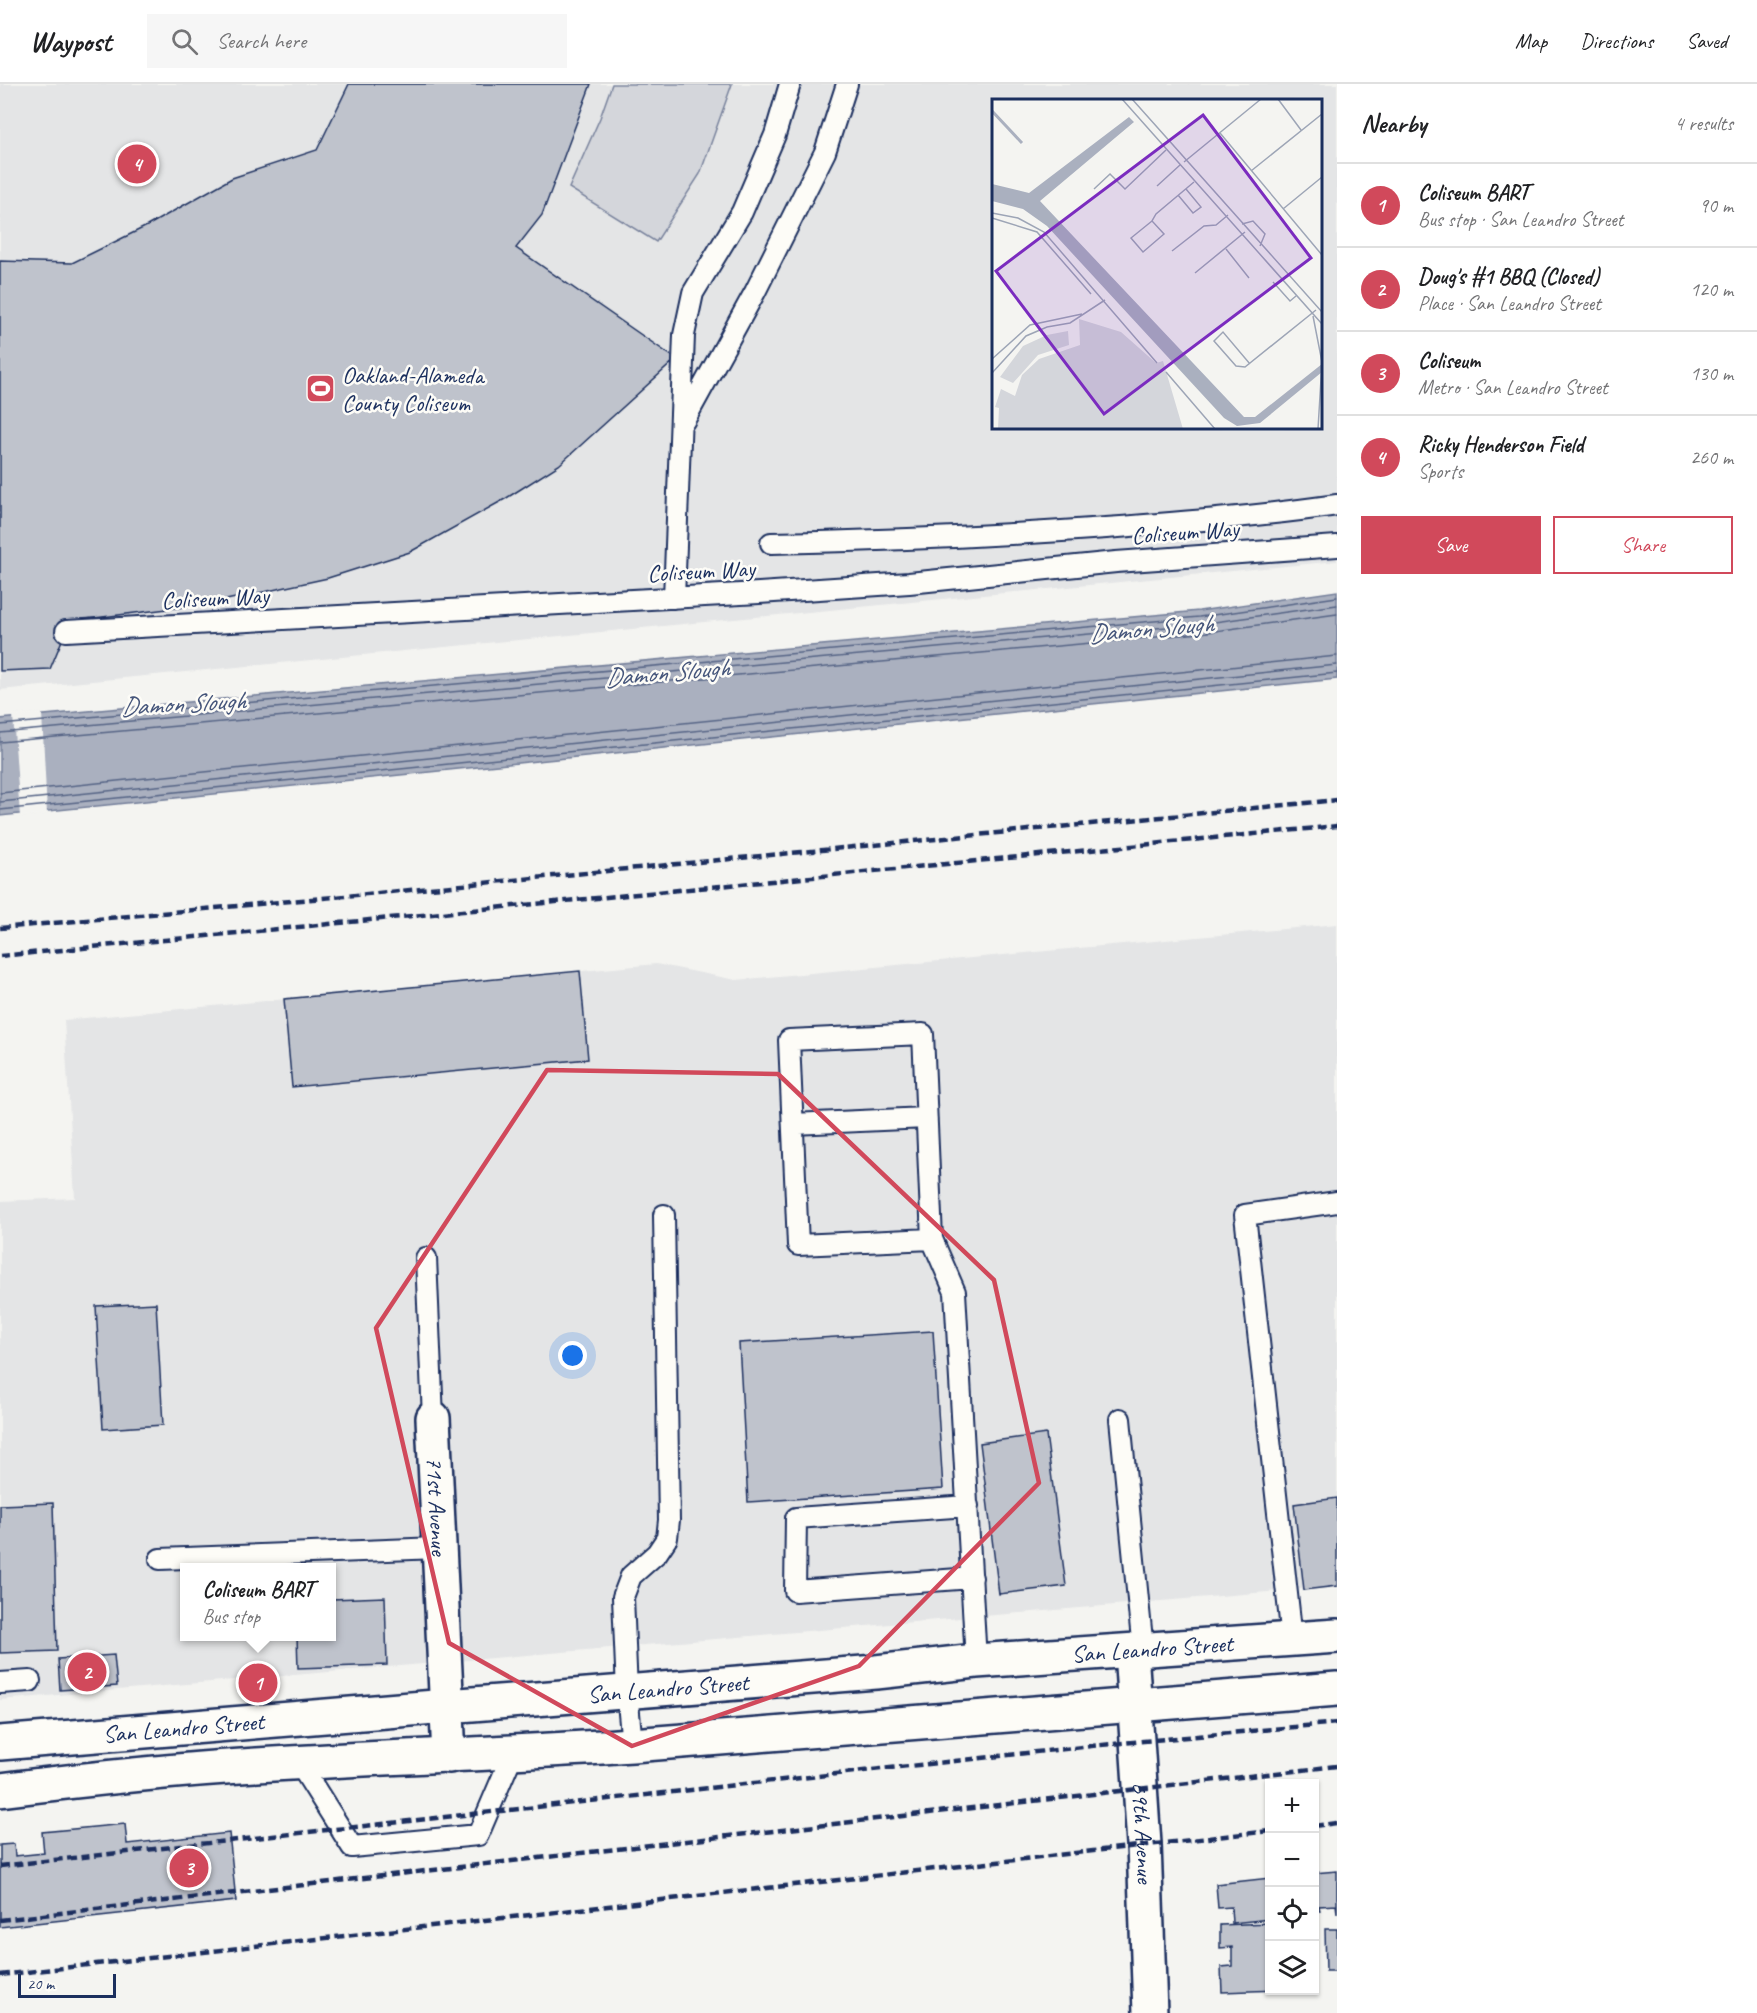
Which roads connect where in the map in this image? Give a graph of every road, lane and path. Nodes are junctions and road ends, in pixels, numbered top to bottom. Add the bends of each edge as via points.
1 (790, 84) edge
2 (847, 84) edge
3 (681, 425) junction
4 (1337, 505) edge
5 (771, 543) dead end
6 (1337, 546) edge
7 (674, 598) junction
8 (66, 631) dead end
9 (926, 1118) junction
10 (793, 1124) junction
11 (1337, 1202) edge
12 (664, 1215) dead end
13 (932, 1239) junction
14 (426, 1258) dead end
15 (433, 1418) joint
16 (1120, 1419) dead end
17 (968, 1506) junction
18 (438, 1548) junction
19 (160, 1559) dead end
20 (972, 1578) junction
21 (1337, 1636) edge
22 (1292, 1639) junction
23 (1137, 1651) junction
24 (976, 1661) junction
25 (30, 1681) dead end
26 (0, 1683) edge
27 (1337, 1689) edge
28 (627, 1692) junction
29 (1136, 1704) junction
30 (447, 1706) junction
31 (0, 1743) edge
32 (632, 1745) junction
33 (513, 1753) junction
34 (449, 1756) junction
35 (299, 1762) junction
36 (0, 1790) edge
37 (1150, 2013) edge

1 - 3 lane via 775,135 742,212 693,293 684,335
2 - 3 lane via 825,152 755,292
3 - 7 lane
4 - 5 lane via 1225,519 1058,531
6 - 7 lane, Coliseum Way via 1116,562 909,583
7 - 8 lane, Coliseum Way
9 - 10 lane
9 - 10 lane via 923,1034 789,1040
9 - 13 lane
10 - 13 lane via 798,1245
11 - 22 lane via 1245,1215
12 - 28 lane via 669,1520 667,1538 657,1553 631,1576 623,1597
13 - 17 lane via 955,1292
14 - 15 lane, 71st Avenue
15 - 18 main road, 71st Avenue
16 - 23 lane
17 - 20 lane
17 - 20 lane via 796,1518 795,1591
18 - 19 lane
18 - 30 main road, 71st Avenue
20 - 24 lane
21 - 22 main road, San Leandro Street
22 - 23 main road, San Leandro Street
23 - 24 main road, San Leandro Street
23 - 29 main road, 69th Avenue
24 - 28 main road, San Leandro Street
25 - 26 lane
27 - 29 main road, San Leandro Street
28 - 30 main road, San Leandro Street
28 - 32 lane
29 - 32 main road, San Leandro Street
29 - 37 main road, 69th Avenue
30 - 31 main road, San Leandro Street
30 - 34 main road, 71st Avenue
32 - 33 main road, San Leandro Street
33 - 34 main road, San Leandro Street
33 - 35 lane via 478,1835 352,1847
34 - 35 main road, San Leandro Street
35 - 36 main road, San Leandro Street

